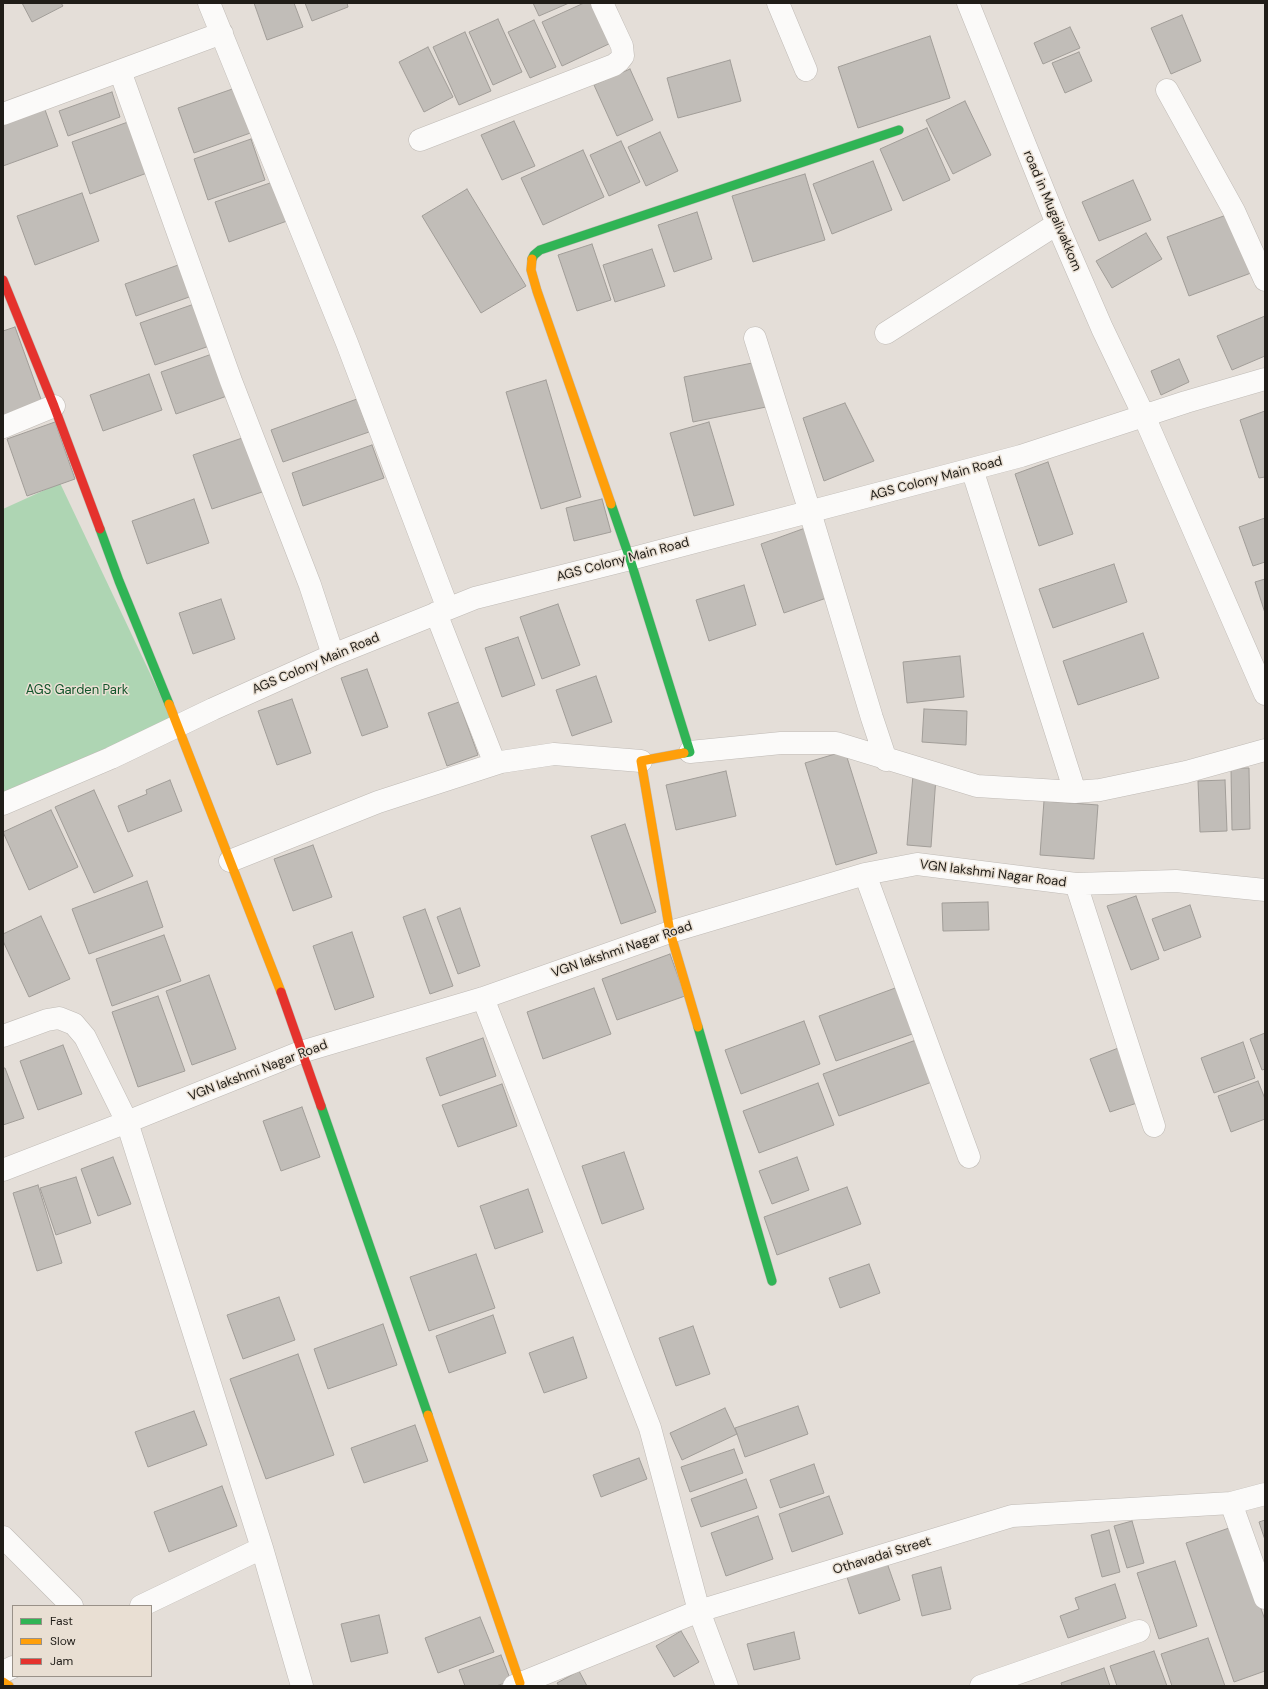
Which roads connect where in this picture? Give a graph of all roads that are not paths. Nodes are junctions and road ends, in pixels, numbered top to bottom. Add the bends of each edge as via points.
1 (209, 3) edge
2 (602, 3) edge
3 (778, 3) edge
4 (968, 3) edge
5 (222, 32) junction
6 (806, 70) dead end
7 (120, 71) junction
8 (1167, 90) dead end
9 (3, 114) edge
10 (899, 130) dead end
11 (420, 140) dead end
12 (1057, 224) junction
13 (3, 280) edge
14 (1265, 280) edge
15 (886, 333) dead end
16 (755, 338) dead end
17 (1265, 379) edge
18 (54, 406) junction
19 (1144, 416) junction
20 (3, 427) edge
21 (972, 470) junction
22 (810, 512) junction
23 (630, 559) junction
24 (442, 611) junction
25 (333, 655) junction
26 (1265, 694) edge
27 (178, 726) junction
28 (1265, 750) edge
29 (690, 752) junction
30 (886, 760) junction
31 (641, 761) junction
32 (495, 764) junction
33 (1075, 792) junction
34 (3, 804) edge
35 (230, 860) junction
36 (865, 874) junction
37 (1076, 884) junction
38 (1265, 890) edge
39 (670, 932) junction
40 (483, 998) junction
41 (3, 1036) edge
42 (301, 1052) junction
43 (127, 1122) junction
44 (1154, 1126) dead end
45 (969, 1157) dead end
46 (3, 1170) edge
47 (772, 1281) dead end
48 (1265, 1494) edge
49 (1231, 1503) junction
50 (3, 1537) edge
51 (262, 1548) junction
52 (1265, 1598) edge
53 (71, 1605) edge
54 (143, 1605) edge
55 (699, 1611) junction
56 (1139, 1631) dead end
57 (12, 1668) edge
58 (3, 1672) edge
59 (3, 1682) edge
60 (517, 1685) edge
61 (9, 1686) edge
62 (302, 1686) edge
63 (727, 1686) edge
64 (981, 1686) edge

1 - 5 street
2 - 11 street via 622,46 623,56 614,65
3 - 6 street
4 - 12 street, road in Mugalivakkom
5 - 7 street
5 - 24 street via 347,343
7 - 9 street
7 - 25 street via 231,381 310,585
8 - 14 street via 1234,211
10 - 23 street via 540,250 534,255 531,270 537,291
12 - 15 street
12 - 19 street, road in Mugalivakkom
13 - 18 street
16 - 22 street
17 - 19 street, AGS Colony Main Road
18 - 20 street
18 - 27 street via 119,581
19 - 21 street, AGS Colony Main Road
19 - 26 street, road in Mugalivakkom
21 - 22 street, AGS Colony Main Road
21 - 33 street
22 - 23 street, AGS Colony Main Road
22 - 30 street
23 - 24 street, AGS Colony Main Road via 475,598
23 - 29 street
24 - 25 street, AGS Colony Main Road
24 - 32 street
25 - 27 street, AGS Colony Main Road
27 - 34 street, AGS Colony Main Road
27 - 35 street
28 - 33 street via 1186,772 1100,790
29 - 30 street via 781,744 836,743
29 - 31 street
30 - 33 street via 977,786
31 - 32 street via 554,754
31 - 39 street
32 - 35 street via 378,802
35 - 42 street via 284,1000
36 - 37 street, VGN lakshmi Nagar Road via 917,864
36 - 39 street, VGN lakshmi Nagar Road
36 - 45 street
37 - 38 street, VGN lakshmi Nagar Road via 1176,881
37 - 44 street
39 - 40 street, VGN lakshmi Nagar Road
39 - 47 street
40 - 42 street, VGN lakshmi Nagar Road
40 - 55 street via 650,1428
41 - 43 street via 47,1020 59,1018 74,1024 85,1036
42 - 43 street, VGN lakshmi Nagar Road
42 - 60 street
43 - 46 street, VGN lakshmi Nagar Road
43 - 51 street
48 - 49 street, Othavadai Street
49 - 52 street
49 - 55 street, Othavadai Street via 1012,1516
50 - 53 street
51 - 54 street
51 - 62 street
55 - 60 street, Othavadai Street
55 - 63 street
56 - 64 street
57 - 58 street
59 - 61 street

